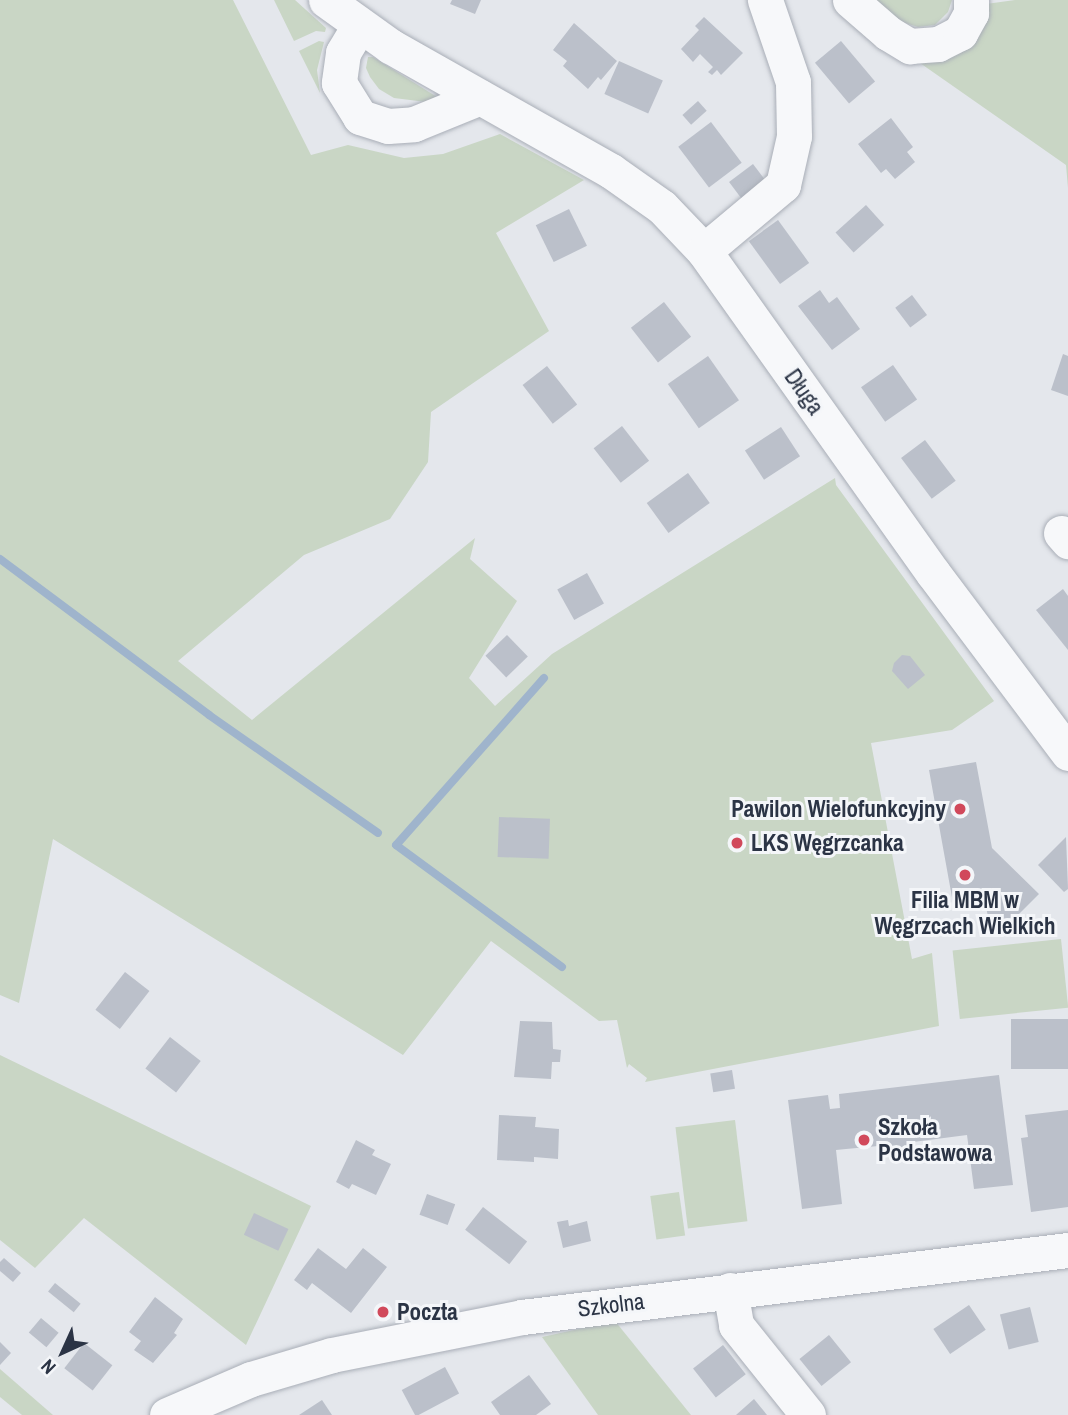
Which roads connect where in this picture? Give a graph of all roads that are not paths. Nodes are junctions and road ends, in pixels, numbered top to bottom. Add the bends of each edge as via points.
1 (326, 0) edge
2 (765, 0) edge
3 (850, 0) edge
4 (971, 0) edge
5 (359, 26) junction
6 (480, 97) junction
7 (704, 251) junction
8 (1066, 745) edge
9 (1068, 1250) edge
10 (730, 1290) junction
11 (167, 1415) edge
12 (808, 1415) edge

1 - 5 street, Długa
2 - 7 street via 793,82 794,136 783,185
3 - 4 street via 910,46 938,44 960,33 971,13
5 - 6 street, Długa
5 - 6 street via 343,53 339,83 360,117 388,126 414,124
6 - 7 street, Długa via 634,186 662,207
7 - 8 street, Długa via 933,573
9 - 10 street, Szkolna
10 - 11 street, Szkolna via 522,1317 332,1355 251,1378
10 - 12 street via 736,1325

